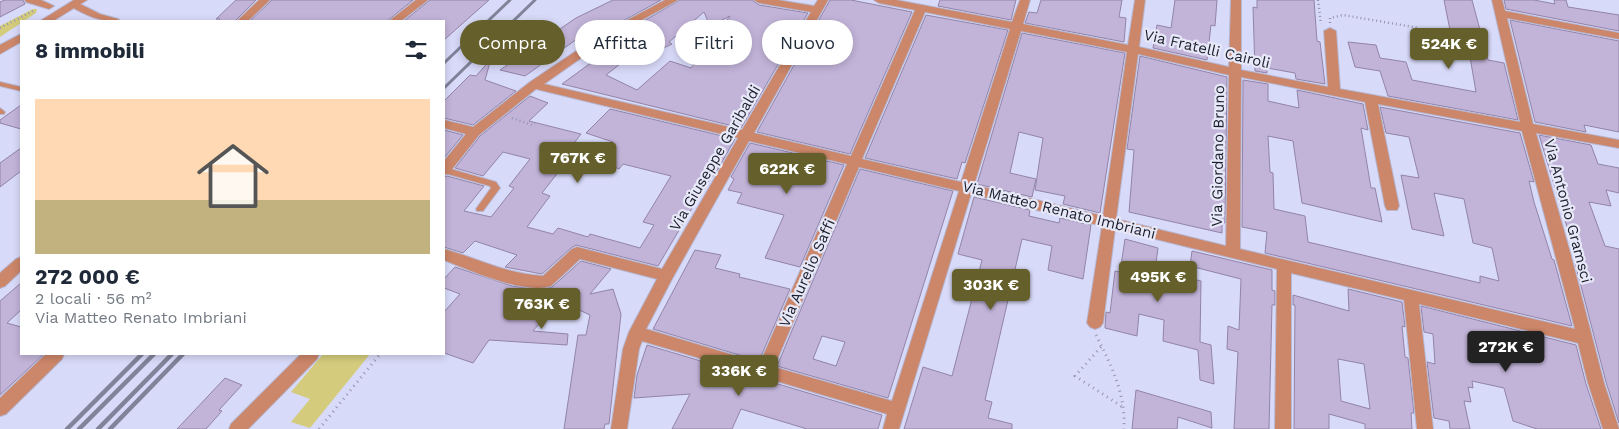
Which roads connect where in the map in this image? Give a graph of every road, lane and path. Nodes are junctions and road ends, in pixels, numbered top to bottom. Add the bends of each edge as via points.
1 (30, 0) edge
2 (265, 0) edge
3 (423, 0) edge
4 (673, 0) edge
5 (758, 0) edge
6 (879, 0) edge
7 (1025, 0) edge
8 (1140, 0) edge
9 (1236, 0) edge
10 (1318, 0) edge
11 (1497, 0) edge
12 (75, 2) edge
13 (820, 5) edge
14 (53, 7) junction
15 (921, 8) junction
16 (1502, 14) junction
17 (36, 20) edge
18 (48, 20) edge
19 (110, 20) edge
20 (243, 20) edge
21 (395, 20) edge
22 (1016, 27) junction
23 (0, 28) edge
24 (1419, 28) dead end
25 (20, 31) edge
26 (1330, 35) junction
27 (1619, 36) edge
28 (20, 38) edge
29 (0, 43) edge
30 (1132, 49) junction
31 (0, 50) edge
32 (1236, 73) junction
33 (0, 84) edge
34 (534, 85) junction
35 (20, 89) edge
36 (1334, 93) junction
37 (1371, 100) junction
38 (445, 124) edge
39 (1528, 126) junction
40 (474, 132) junction
41 (746, 135) junction
42 (1619, 144) edge
43 (855, 162) junction
44 (445, 169) edge
45 (445, 170) edge
46 (966, 188) junction
47 (1392, 206) dead end
48 (480, 209) dead end
49 (1110, 223) junction
50 (1233, 252) junction
51 (445, 254) edge
52 (20, 264) edge
53 (1284, 266) junction
54 (666, 276) junction
55 (0, 282) edge
56 (1411, 296) junction
57 (1095, 323) joint
58 (636, 332) junction
59 (1584, 336) junction
60 (1102, 347) junction
61 (55, 355) edge
62 (310, 355) edge
63 (379, 355) edge
64 (764, 372) junction
65 (1124, 408) junction
66 (0, 409) edge
67 (897, 410) junction
68 (237, 429) edge
69 (318, 429) edge
70 (619, 429) edge
71 (891, 429) edge
72 (1124, 429) edge
73 (1283, 429) edge
74 (1425, 429) edge
75 (1611, 429) edge

1 - 14 street
2 - 20 street
3 - 21 street
4 - 34 street via 607,35
5 - 13 street
6 - 15 street, Via Fratelli Cairoli
7 - 22 street
8 - 30 street
9 - 32 street, Via Giordano Bruno
10 - 26 path via 1322,30
11 - 16 street, Via Antonio Gramsci
12 - 14 street
12 - 18 street
12 - 19 street via 96,16
13 - 41 street, Via Giuseppe Garibaldi
14 - 17 street
14 - 23 path via 37,9
15 - 22 street, Via Fratelli Cairoli
15 - 43 street, Via Aurelio Saffi
16 - 27 street
16 - 39 street, Via Antonio Gramsci
22 - 30 street, Via Fratelli Cairoli
22 - 46 street
24 - 26 path via 1337,16 1330,20
25 - 29 street
26 - 36 street
28 - 31 street
30 - 32 street, Via Fratelli Cairoli
30 - 49 street
32 - 36 street, Via Fratelli Cairoli
32 - 50 street, Via Giordano Bruno
33 - 35 lane
34 - 40 street
34 - 41 street, Via Matteo Renato Imbriani
36 - 37 street, Via Fratelli Cairoli
37 - 39 street, Via Fratelli Cairoli
37 - 47 street
38 - 40 street
39 - 42 street, Via Fratelli Cairoli
39 - 59 street, Via Antonio Gramsci
40 - 44 street
41 - 43 street, Via Matteo Renato Imbriani
41 - 54 street, Via Giuseppe Garibaldi
43 - 46 street, Via Matteo Renato Imbriani
43 - 64 street, Via Aurelio Saffi
45 - 48 lane via 493,184 496,188
46 - 49 street, Via Matteo Renato Imbriani
46 - 67 street
49 - 50 street, Via Matteo Renato Imbriani
49 - 57 street
50 - 53 street, Via Matteo Renato Imbriani
51 - 54 street via 499,276 535,282 546,282 577,253
52 - 55 street
53 - 56 street, Via Matteo Renato Imbriani
53 - 73 street
54 - 58 street, Via Giuseppe Garibaldi
56 - 59 street, Via Matteo Renato Imbriani
56 - 74 street
57 - 60 path via 1094,333
58 - 64 street
58 - 70 street, Via Giuseppe Garibaldi
59 - 75 street, Via Antonio Gramsci
60 - 65 path via 1118,378
60 - 65 path via 1075,376
61 - 66 street
62 - 68 street
63 - 69 path
64 - 67 street
65 - 72 path
67 - 71 street

